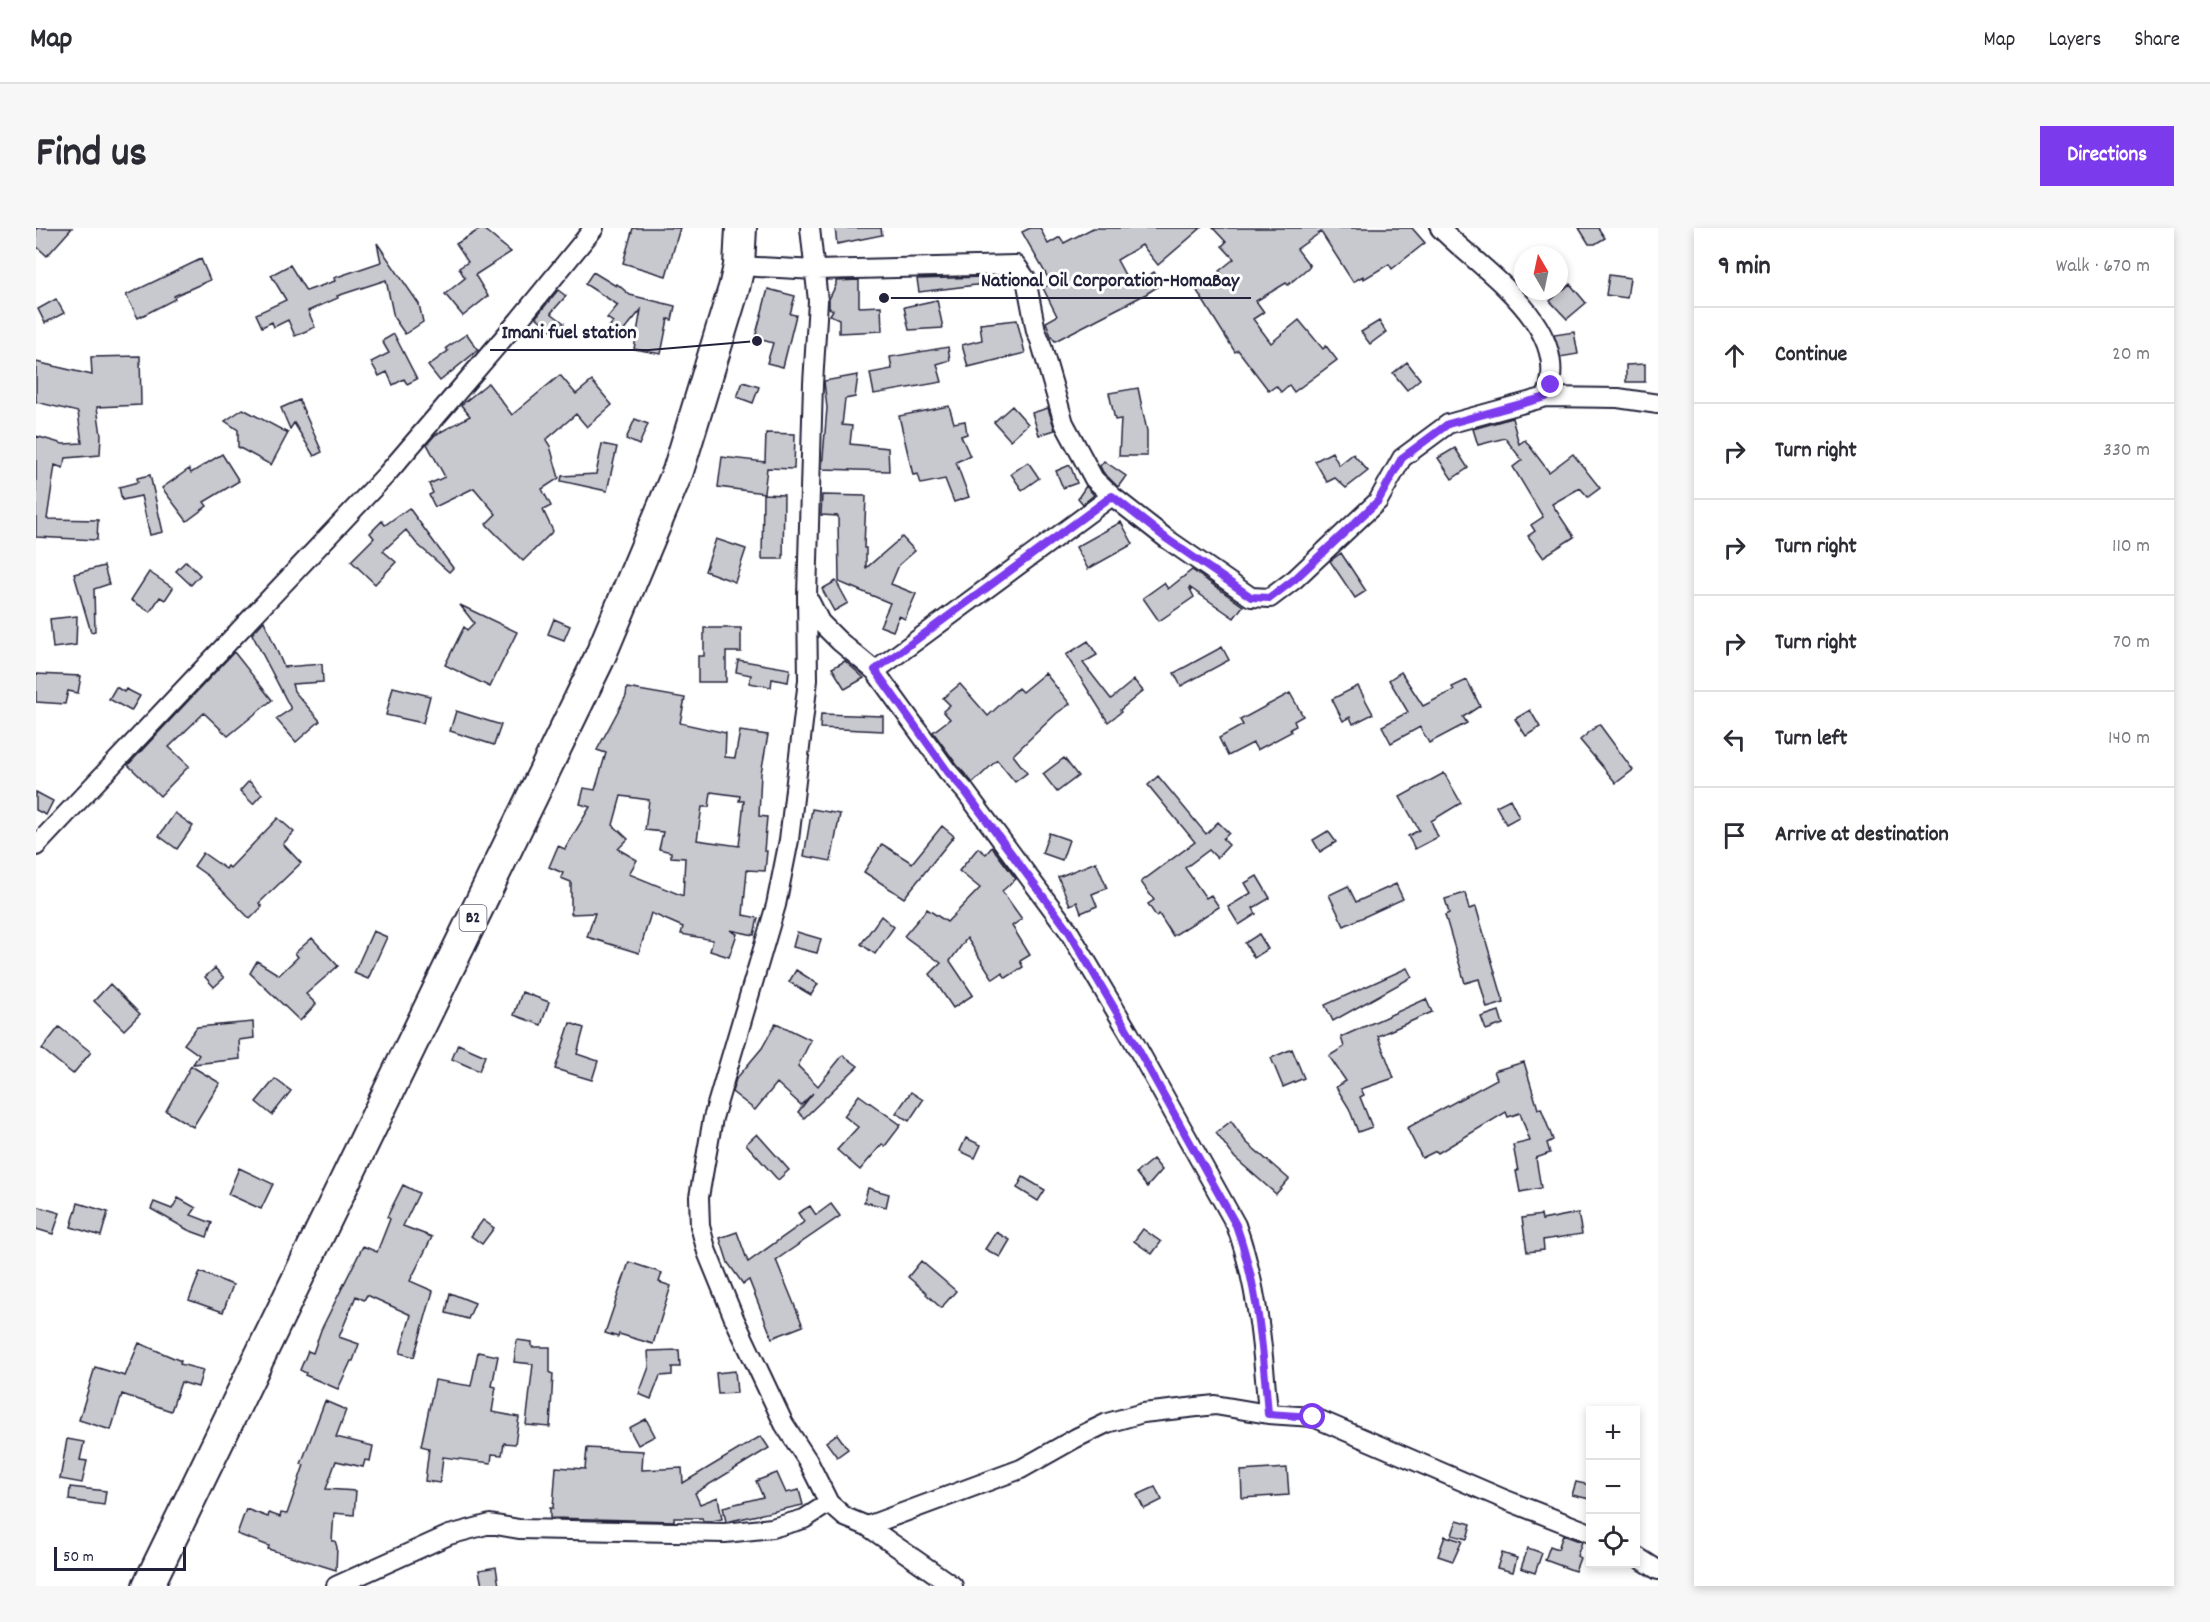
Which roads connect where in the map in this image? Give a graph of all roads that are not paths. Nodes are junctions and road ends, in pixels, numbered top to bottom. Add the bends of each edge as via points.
1 (594, 228) edge
2 (741, 228) edge
3 (810, 228) edge
4 (1440, 228) edge
5 (739, 266) junction
6 (816, 270) junction
7 (1546, 397) junction
8 (1658, 404) edge
9 (1112, 496) junction
10 (807, 596) junction
11 (875, 670) junction
12 (36, 846) edge
13 (1268, 1414) junction
14 (829, 1503) junction
15 (867, 1526) junction
16 (1586, 1531) edge
17 (1640, 1559) edge
18 (1658, 1570) edge
19 (148, 1586) edge
20 (336, 1586) edge
21 (953, 1586) edge

1 - 12 street via 386,475
2 - 5 highway, B2
3 - 6 street
4 - 7 street via 1514,296 1532,318 1547,344 1552,368
5 - 6 street
5 - 19 highway, B2 via 678,471 599,659
6 - 9 street via 1016,265 1026,279 1036,331 1064,423 1094,479
6 - 10 street
7 - 8 street via 1618,398
7 - 9 street via 1448,424 1402,458 1378,501 1270,598 1251,597
9 - 11 street
10 - 11 street via 820,622
10 - 14 street via 808,680 789,840 776,905 713,1118 699,1197 700,1226 707,1252 734,1318 784,1424
11 - 13 street via 1068,930 1236,1225 1246,1253 1261,1329
13 - 15 street via 1215,1405 1143,1413 1086,1433 1021,1468
13 - 16 street via 1313,1417
14 - 15 street via 844,1517
14 - 20 street via 804,1519 772,1528 725,1533 519,1529 490,1524 449,1534
15 - 21 street
17 - 18 street

